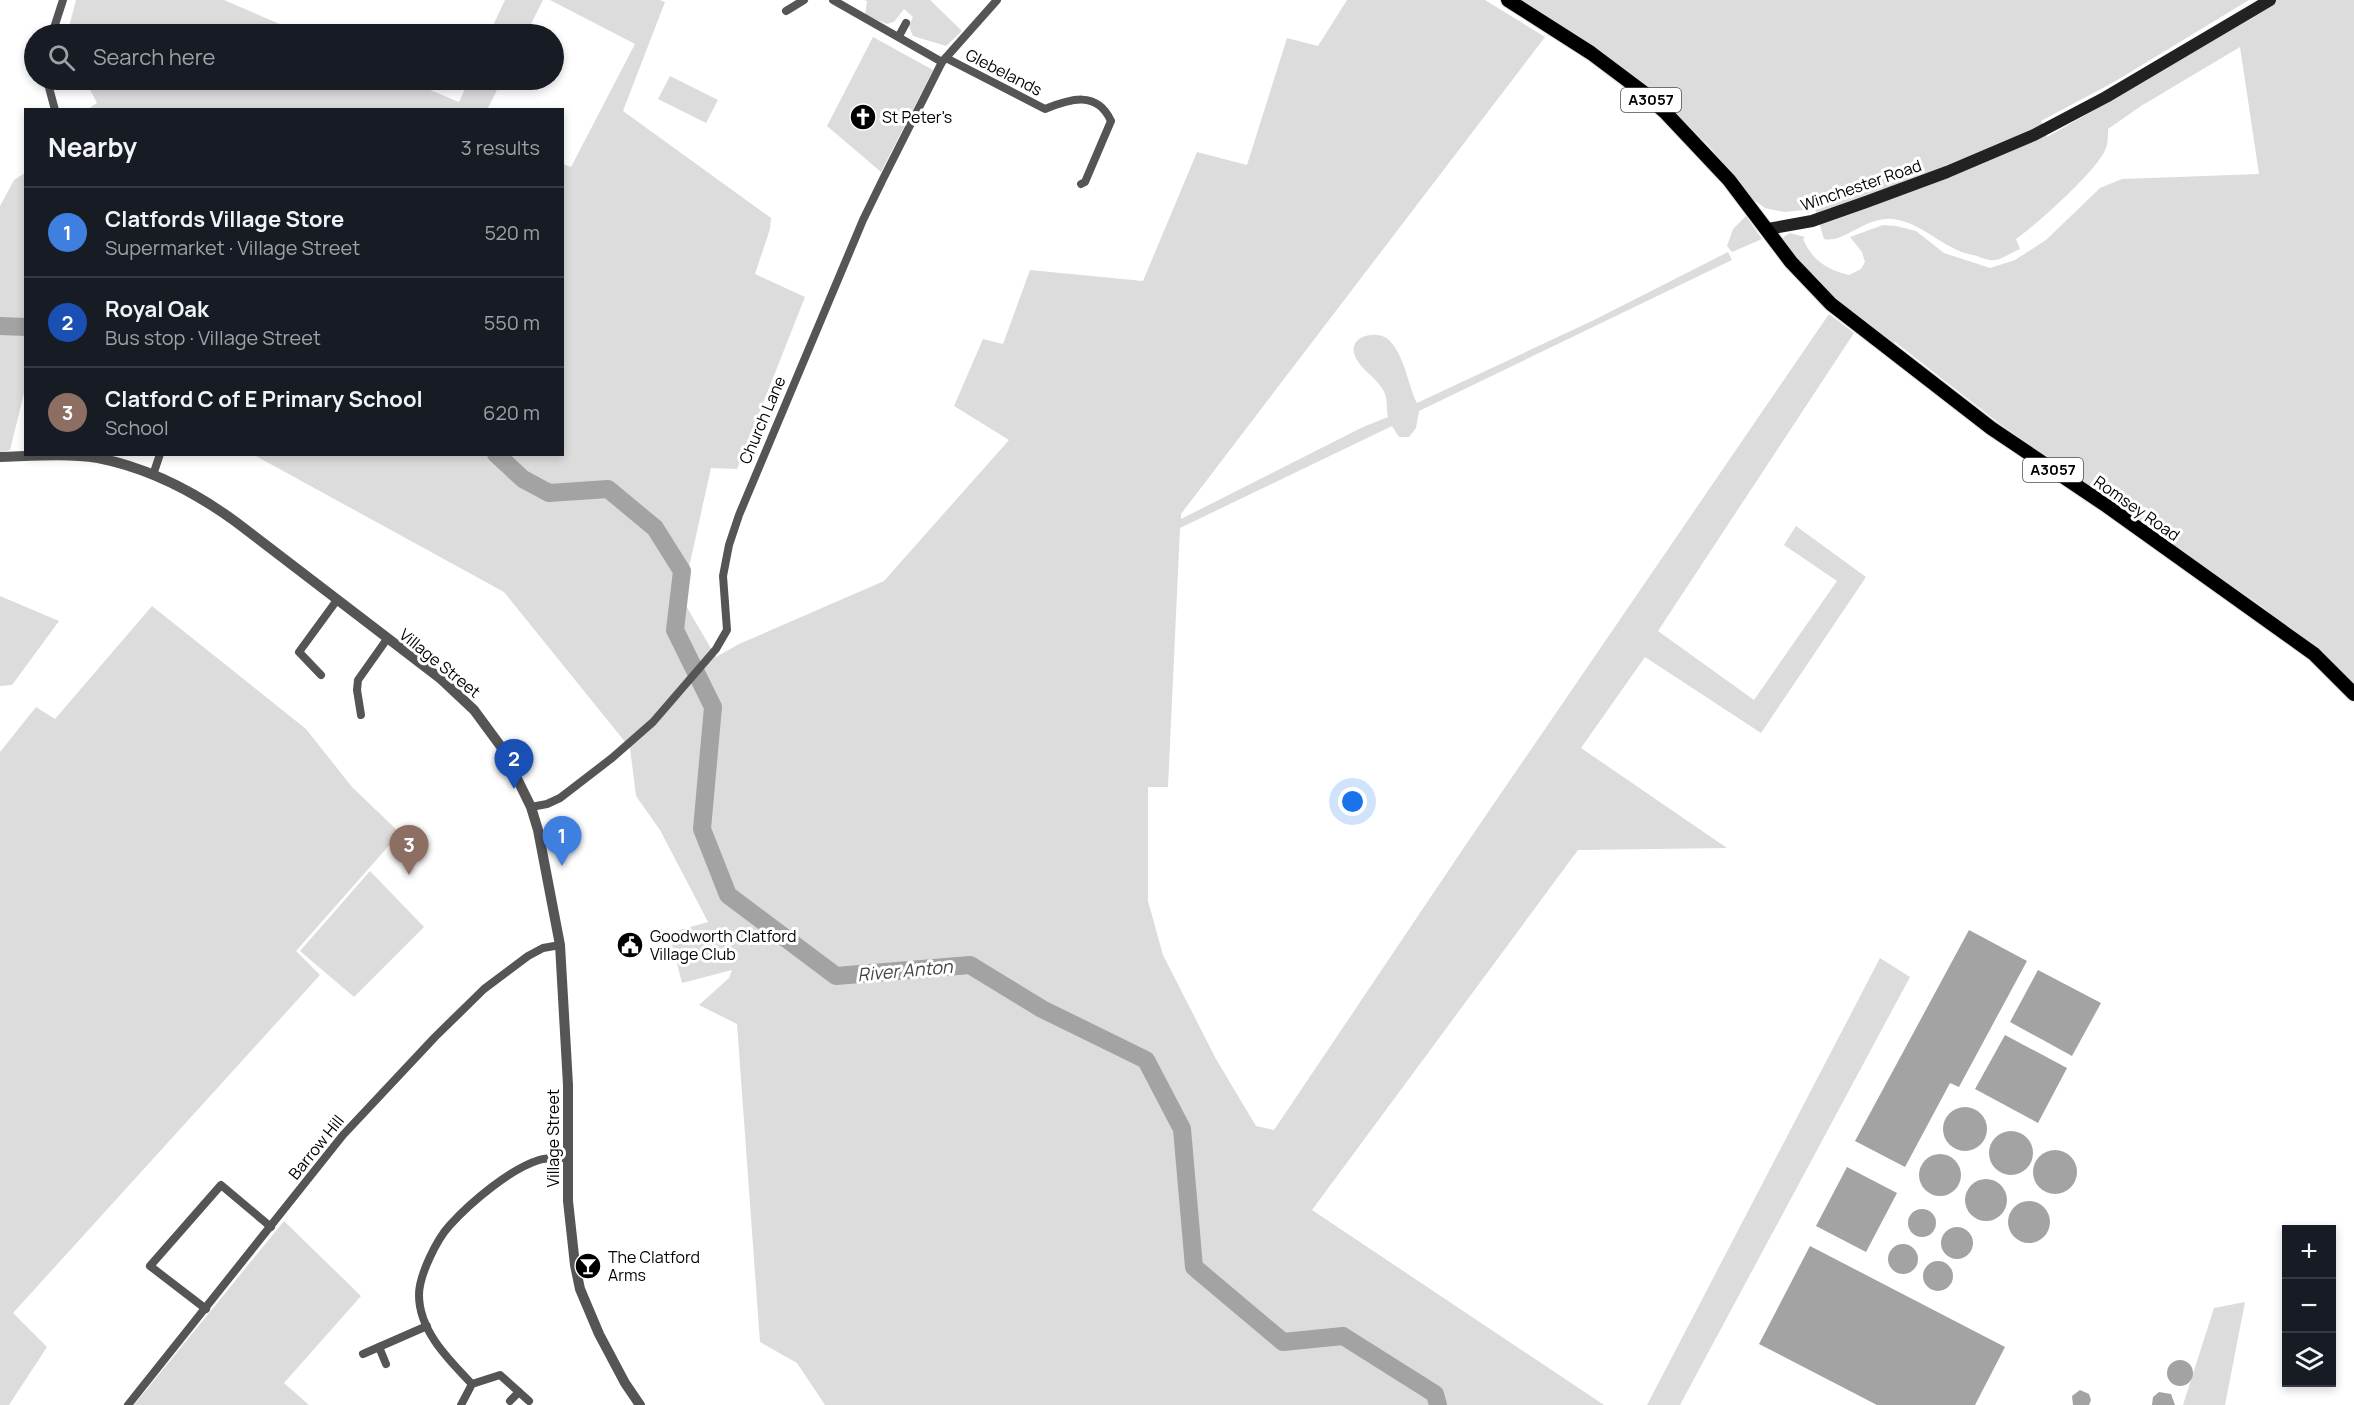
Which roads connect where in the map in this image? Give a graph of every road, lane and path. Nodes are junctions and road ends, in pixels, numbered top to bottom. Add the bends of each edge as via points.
1 (63, 0) edge
2 (804, 0) edge
3 (833, 0) edge
4 (997, 0) edge
5 (1508, 0) edge
6 (2270, 0) edge
7 (786, 11) dead end
8 (906, 23) dead end
9 (55, 24) edge
10 (900, 36) junction
11 (944, 60) junction
12 (50, 90) edge
13 (54, 108) edge
14 (1081, 184) dead end
15 (1768, 230) junction
16 (159, 456) edge
17 (0, 457) edge
18 (153, 475) junction
19 (337, 600) junction
20 (387, 639) junction
21 (321, 675) dead end
22 (2354, 694) edge
23 (361, 715) dead end
24 (531, 807) junction
25 (560, 945) junction
26 (567, 1158) junction
27 (271, 1227) junction
28 (206, 1309) junction
29 (427, 1326) junction
30 (379, 1347) junction
31 (363, 1354) dead end
32 (386, 1364) dead end
33 (472, 1384) junction
34 (519, 1392) junction
35 (510, 1401) dead end
36 (529, 1401) dead end
37 (634, 1403) edge
38 (128, 1405) edge
39 (461, 1405) edge

1 - 9 street
2 - 7 street
3 - 10 street, Glebelands
4 - 11 street, Church Lane
5 - 15 main road, A3057 via 1643,92 1722,172
6 - 15 main road, Winchester Road via 2034,135 1866,202 1812,221
8 - 10 street
10 - 11 street, Glebelands
11 - 14 street, Glebelands via 1045,110 1087,99 1106,108 1111,121
11 - 24 street, Church Lane via 863,220 739,515 723,576 727,630 716,649 652,722 560,798
12 - 13 street
15 - 22 main road, Romsey Road / A3057 via 1791,262 1855,324 1991,429 2107,506 2314,654
16 - 18 street
17 - 18 street, Village Street via 97,458
18 - 19 street, Village Street via 206,500
19 - 20 street, Village Street
19 - 21 street via 299,652
20 - 23 street via 358,680
20 - 24 street, Village Street via 441,679 474,710 502,748
24 - 25 street, Village Street
25 - 26 street, Village Street via 568,1074
25 - 27 street, Barrow Hill via 537,950 484,989 343,1136
26 - 29 street via 547,1158 528,1164 449,1226 427,1262 418,1295
26 - 37 street, Village Street via 580,1289
27 - 28 street, Barrow Hill
27 - 28 street via 221,1185 150,1266
28 - 38 street, Barrow Hill
29 - 30 street
29 - 33 street via 445,1356
30 - 31 street
30 - 32 street
33 - 34 street via 500,1375
33 - 39 street
34 - 35 street
34 - 36 street

